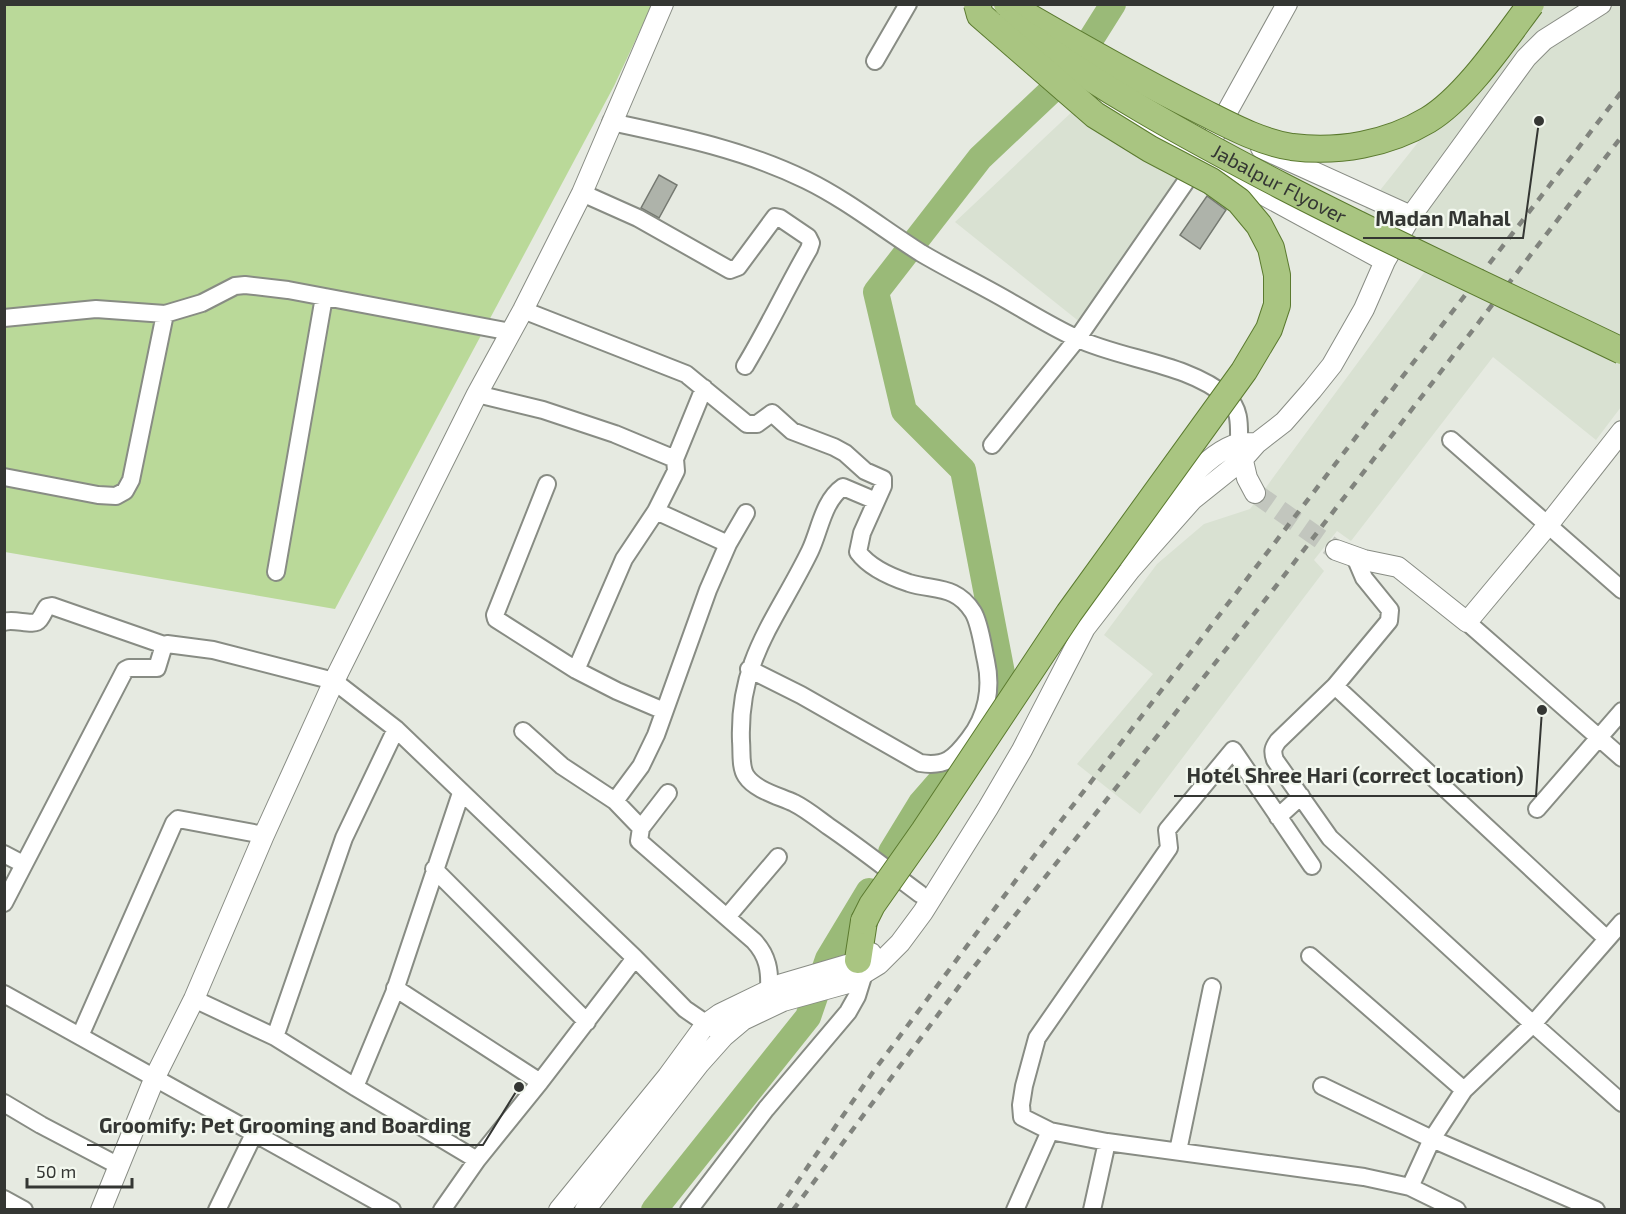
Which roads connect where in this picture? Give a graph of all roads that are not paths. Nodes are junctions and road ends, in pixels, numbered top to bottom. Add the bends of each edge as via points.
1 (663, 4) edge
2 (908, 4) edge
3 (961, 4) edge
4 (977, 4) edge
5 (986, 4) edge
6 (1007, 4) edge
7 (1026, 4) edge
8 (1287, 4) edge
9 (1531, 4) edge
10 (1601, 4) edge
11 (875, 61) dead end
12 (611, 122) junction
13 (1219, 129) junction
14 (1200, 161) junction
15 (582, 193) junction
16 (1411, 216) junction
17 (1385, 261) junction
18 (324, 297) junction
19 (523, 310) junction
20 (165, 314) junction
21 (4, 318) edge
22 (511, 332) junction
23 (1077, 339) junction
24 (1622, 351) edge
25 (745, 366) dead end
26 (704, 388) junction
27 (477, 394) junction
28 (1622, 431) edge
29 (1451, 440) dead end
30 (992, 445) dead end
31 (1246, 449) junction
32 (675, 459) junction
33 (4, 477) edge
34 (547, 484) dead end
35 (1255, 493) tunnel mouth
36 (876, 501) junction
37 (656, 511) junction
38 (746, 513) dead end
39 (1548, 525) junction
40 (728, 544) junction
41 (1345, 553) joint
42 (276, 572) dead end
43 (1622, 590) edge
44 (4, 622) edge
45 (1467, 622) junction
46 (164, 645) junction
47 (749, 669) junction
48 (576, 670) junction
49 (334, 681) junction
50 (1335, 686) junction
51 (664, 711) junction
52 (1622, 711) edge
53 (396, 729) junction
54 (523, 731) dead end
55 (1599, 738) junction
56 (1622, 758) edge
57 (461, 793) junction
58 (668, 793) dead end
59 (1301, 796) junction
60 (615, 801) junction
61 (1537, 809) dead end
62 (1278, 817) junction
63 (640, 828) junction
64 (264, 835) junction
65 (4, 854) edge
66 (778, 857) dead end
67 (23, 864) junction
68 (1312, 866) dead end
69 (434, 869) junction
70 (920, 894) junction
71 (4, 903) edge
72 (727, 917) junction
73 (1622, 922) edge
74 (1607, 939) junction
75 (1310, 956) dead end
76 (635, 958) junction
77 (858, 967) junction
78 (1212, 987) dead end
79 (395, 988) junction
80 (778, 992) junction
81 (4, 994) edge
82 (194, 999) junction
83 (587, 1022) junction
84 (706, 1024) junction
85 (1533, 1024) junction
86 (80, 1036) junction
87 (724, 1036) junction
88 (275, 1037) junction
89 (154, 1077) junction
90 (540, 1082) junction
91 (1322, 1086) dead end
92 (355, 1088) junction
93 (1464, 1090) junction
94 (4, 1103) edge
95 (1622, 1103) edge
96 (1050, 1131) junction
97 (255, 1132) junction
98 (1432, 1139) junction
99 (1107, 1142) junction
100 (1178, 1151) junction
101 (477, 1160) junction
102 (118, 1166) junction
103 (1410, 1187) junction
104 (4, 1199) edge
105 (24, 1209) edge
106 (101, 1209) edge
107 (217, 1209) edge
108 (392, 1209) edge
109 (442, 1209) edge
110 (559, 1209) edge
111 (585, 1209) edge
112 (689, 1209) edge
113 (1015, 1209) edge
114 (1092, 1209) edge
115 (1457, 1209) edge
116 (1596, 1209) edge

1 - 12 street
2 - 11 street
3 - 14 street via 1073,83
4 - 77 main road, bridge via 980,15 1095,115 1239,201 1259,225 1271,249 1277,274 1277,305 1269,329 1244,371 1069,613 872,905 864,921
5 - 24 main road, Jabalpur Flyover, bridge via 1110,92 1208,148 1388,240
6 - 9 main road, bridge via 1159,91 1238,129 1264,140 1324,149 1359,146 1395,136 1429,119 1467,87
7 - 13 street
8 - 13 street
10 - 16 street via 1545,40 1526,58
12 - 15 street
12 - 23 street via 679,136 757,160 805,180 923,254
13 - 14 street
13 - 16 street
14 - 17 street
14 - 23 street
15 - 19 street
15 - 25 street via 638,218 730,270 738,267 775,217 808,237 809,249
16 - 17 street
17 - 31 street via 1364,309 1332,365 1284,422
18 - 20 street via 235,286 202,303
18 - 22 street
18 - 42 street
19 - 22 street
19 - 26 street via 686,374
20 - 21 street via 96,309
20 - 33 street via 131,480 125,491 98,495
22 - 27 street
23 - 30 street
23 - 31 street via 1181,372 1219,390 1236,409
26 - 32 street
26 - 36 street via 747,424 757,424 772,413 792,431 845,453 865,471 883,478
27 - 32 street via 543,410
27 - 49 street
28 - 39 street
29 - 39 street
31 - 35 street via 1247,478
31 - 70 street via 1212,458 1185,483 1092,596 1074,621 1027,717
31 - 77 street via 1192,500 1085,628 1022,750 923,912 879,964
32 - 37 street via 676,471
34 - 48 street via 495,615 499,622
36 - 47 street via 843,487 835,492 812,547
36 - 47 street via 858,548 862,558 909,583 945,589 963,599 975,614 989,676 989,695 971,738 948,762 920,763 801,694
37 - 40 street
37 - 48 street via 624,559
38 - 40 street
39 - 43 street
39 - 45 street
40 - 51 street
41 - 45 street via 1398,567
41 - 50 street via 1391,615
44 - 46 street via 38,622 44,609 52,606
45 - 55 street
46 - 49 street via 213,650
46 - 67 street via 157,668 125,670
47 - 70 street via 741,730 746,776 755,785 796,805
48 - 51 street
49 - 53 street
49 - 64 street
50 - 59 street via 1273,748 1275,760
50 - 74 street
51 - 60 street via 641,766
52 - 55 street
53 - 57 street
53 - 88 street via 344,838
54 - 60 street via 562,766
55 - 56 street
55 - 61 street
57 - 69 street
57 - 76 street
58 - 63 street
59 - 62 street
59 - 85 street via 1330,838
60 - 63 street
62 - 68 street
62 - 96 street via 1233,750 1167,830 1169,848 1036,1038 1024,1086 1022,1117
63 - 72 street via 639,841
64 - 82 street
64 - 86 street via 178,819 174,823
65 - 67 street
66 - 72 street
67 - 71 street
69 - 79 street
69 - 83 street
70 - 77 street via 902,921
72 - 80 street via 762,950
73 - 74 street
74 - 85 street
75 - 93 street
76 - 83 street
76 - 84 street via 685,1009
77 - 80 street
77 - 112 street via 857,996 848,1012
78 - 100 street
79 - 90 street
79 - 92 street
80 - 84 street via 720,1014
80 - 87 street
81 - 86 street
82 - 88 street
82 - 89 street
83 - 90 street
84 - 87 street
84 - 110 street via 669,1076
85 - 93 street
85 - 95 street
86 - 89 street
87 - 111 street
88 - 92 street
89 - 97 street
89 - 102 street
90 - 101 street
91 - 98 street
92 - 101 street
93 - 98 street
94 - 102 street
96 - 99 street
96 - 113 street
97 - 107 street
97 - 108 street
98 - 103 street
98 - 116 street
99 - 100 street
99 - 114 street
100 - 103 street
101 - 109 street
102 - 106 street
103 - 115 street
104 - 105 street

